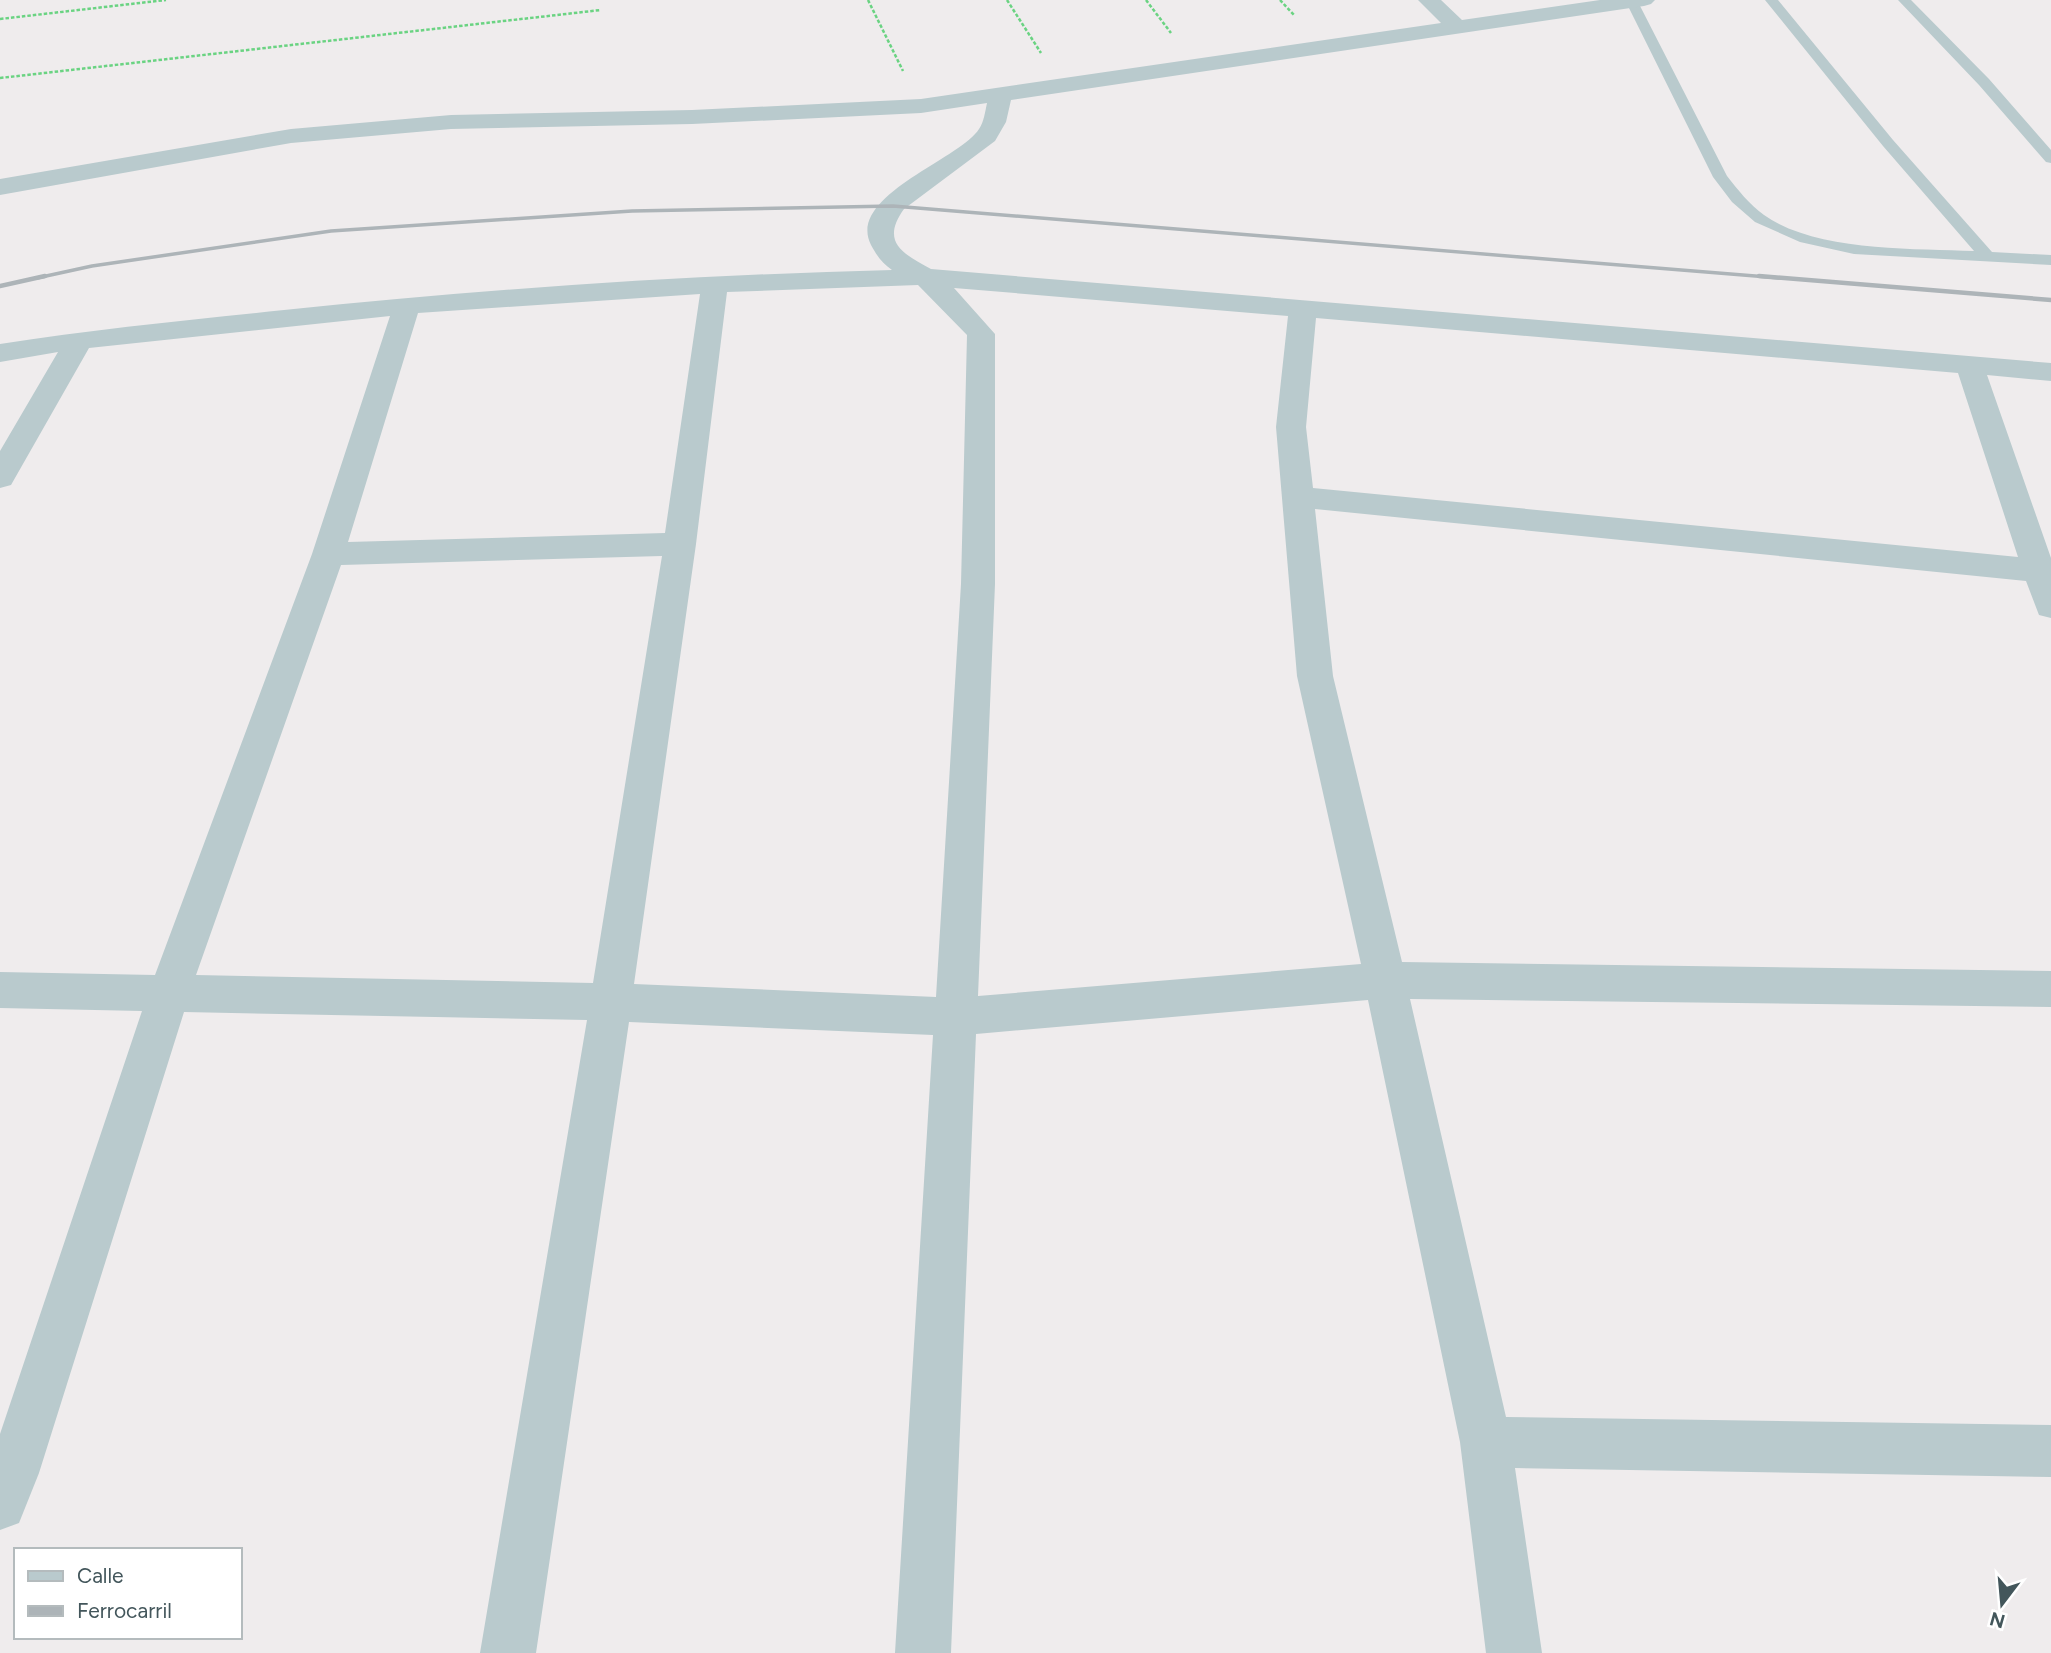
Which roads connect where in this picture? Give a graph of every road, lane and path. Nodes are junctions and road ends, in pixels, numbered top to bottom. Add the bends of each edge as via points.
1 (166, 0) edge
2 (868, 0) edge
3 (1007, 0) edge
4 (1429, 0) edge
5 (1771, 0) edge
6 (1904, 0) edge
7 (1638, 1) edge
8 (601, 10) dead end
9 (0, 19) edge
10 (1458, 28) junction
11 (0, 78) edge
12 (1062, 86) junction
13 (1000, 96) junction
14 (921, 106) junction
15 (2051, 159) edge
16 (0, 187) edge
17 (1988, 257) junction
18 (2051, 260) edge
19 (925, 277) junction
20 (715, 283) junction
21 (407, 304) junction
22 (1303, 309) junction
23 (80, 339) junction
24 (0, 353) edge
25 (1969, 364) junction
26 (2051, 372) edge
27 (0, 478) edge
28 (1298, 497) junction
29 (680, 544) junction
30 (328, 554) junction
31 (2045, 571) edge
32 (2051, 606) edge
33 (1385, 980) junction
34 (2051, 989) edge
35 (0, 990) edge
36 (169, 992) junction
37 (610, 1002) junction
38 (955, 1017) junction
39 (1486, 1442) junction
40 (2051, 1451) edge
41 (4, 1483) edge
42 (508, 1653) edge
43 (923, 1653) edge
44 (1514, 1653) edge

1 - 9 path
2 - 14 path
3 - 12 path
4 - 10 street
5 - 17 lane
6 - 15 lane
7 - 10 street
7 - 17 lane via 1720,177 1760,219 1805,239 1854,249
8 - 11 path
10 - 12 street
12 - 13 street
13 - 14 street
13 - 19 street via 994,127 985,139 901,197 881,225 881,244 890,256
14 - 16 street via 493,120 291,136
17 - 18 lane
19 - 20 street
19 - 22 street
19 - 38 street via 981,334 978,584
20 - 21 street
20 - 29 street
21 - 23 street
21 - 30 street
22 - 25 street
22 - 28 street via 1291,427
23 - 24 street
23 - 27 street
25 - 26 street
25 - 31 street
28 - 31 street
28 - 33 street via 1315,676
29 - 30 street
29 - 37 street
30 - 36 street
31 - 32 street
33 - 34 street
33 - 38 street
33 - 39 street
35 - 36 street
36 - 37 street
36 - 41 street
37 - 38 street
37 - 42 street
38 - 43 street
39 - 40 street
39 - 44 street

